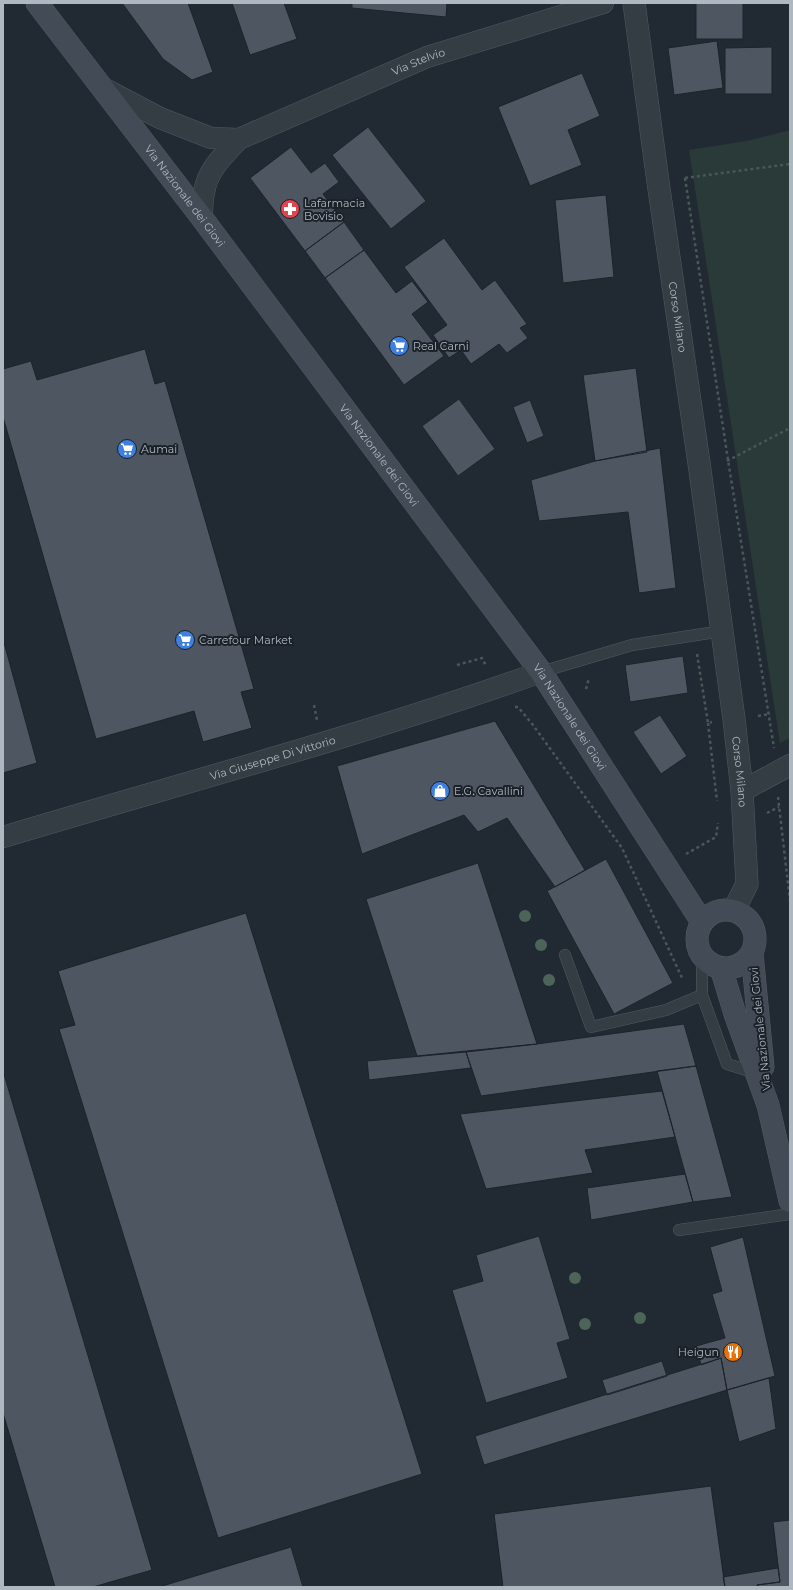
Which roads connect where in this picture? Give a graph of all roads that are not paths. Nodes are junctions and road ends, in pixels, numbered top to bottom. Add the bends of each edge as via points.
1 (37, 3) edge
2 (604, 3) edge
3 (634, 3) edge
4 (103, 88) junction
5 (239, 139) junction
6 (202, 218) junction
7 (722, 631) junction
8 (541, 672) junction
9 (785, 757) edge
10 (742, 791) junction
11 (3, 836) edge
12 (734, 910) junction
13 (702, 922) junction
14 (752, 953) junction
15 (565, 955) dead end
16 (702, 956) junction
17 (721, 968) junction
18 (702, 995) junction
19 (756, 1073) junction
20 (768, 1105) junction
21 (789, 1190) edge
22 (790, 1214) edge
23 (679, 1230) dead end

1 - 4 main road, Via Nazionale dei Giovi
2 - 5 street, Via Stelvio via 427,58
3 - 7 street, Corso Milano
4 - 5 street, Via Stelvio via 160,118 211,138
4 - 6 main road, Via Nazionale dei Giovi
5 - 6 street, Via Stelvio via 208,176
6 - 8 main road, Via Nazionale dei Giovi
7 - 8 lane via 632,645
7 - 10 street, Corso Milano
8 - 11 street, Via Giuseppe Di Vittorio via 316,744
8 - 13 main road, Via Nazionale dei Giovi
9 - 10 street
10 - 12 street, Corso Milano via 747,884
12 - 13 main road via 716,911
12 - 14 main road via 745,917 753,927 755,940
13 - 16 main road via 697,933 697,944
14 - 17 main road via 739,965
14 - 20 main road, Via Nazionale dei Giovi
15 - 18 lane via 591,1027 666,1010
16 - 17 main road via 710,964
16 - 18 lane, Via Nazionale dei Giovi
17 - 19 main road, Via Nazionale dei Giovi
18 - 19 lane, Via Nazionale dei Giovi via 727,1064
19 - 20 main road, Via Nazionale dei Giovi
20 - 21 main road, Via Nazionale dei Giovi
22 - 23 lane

